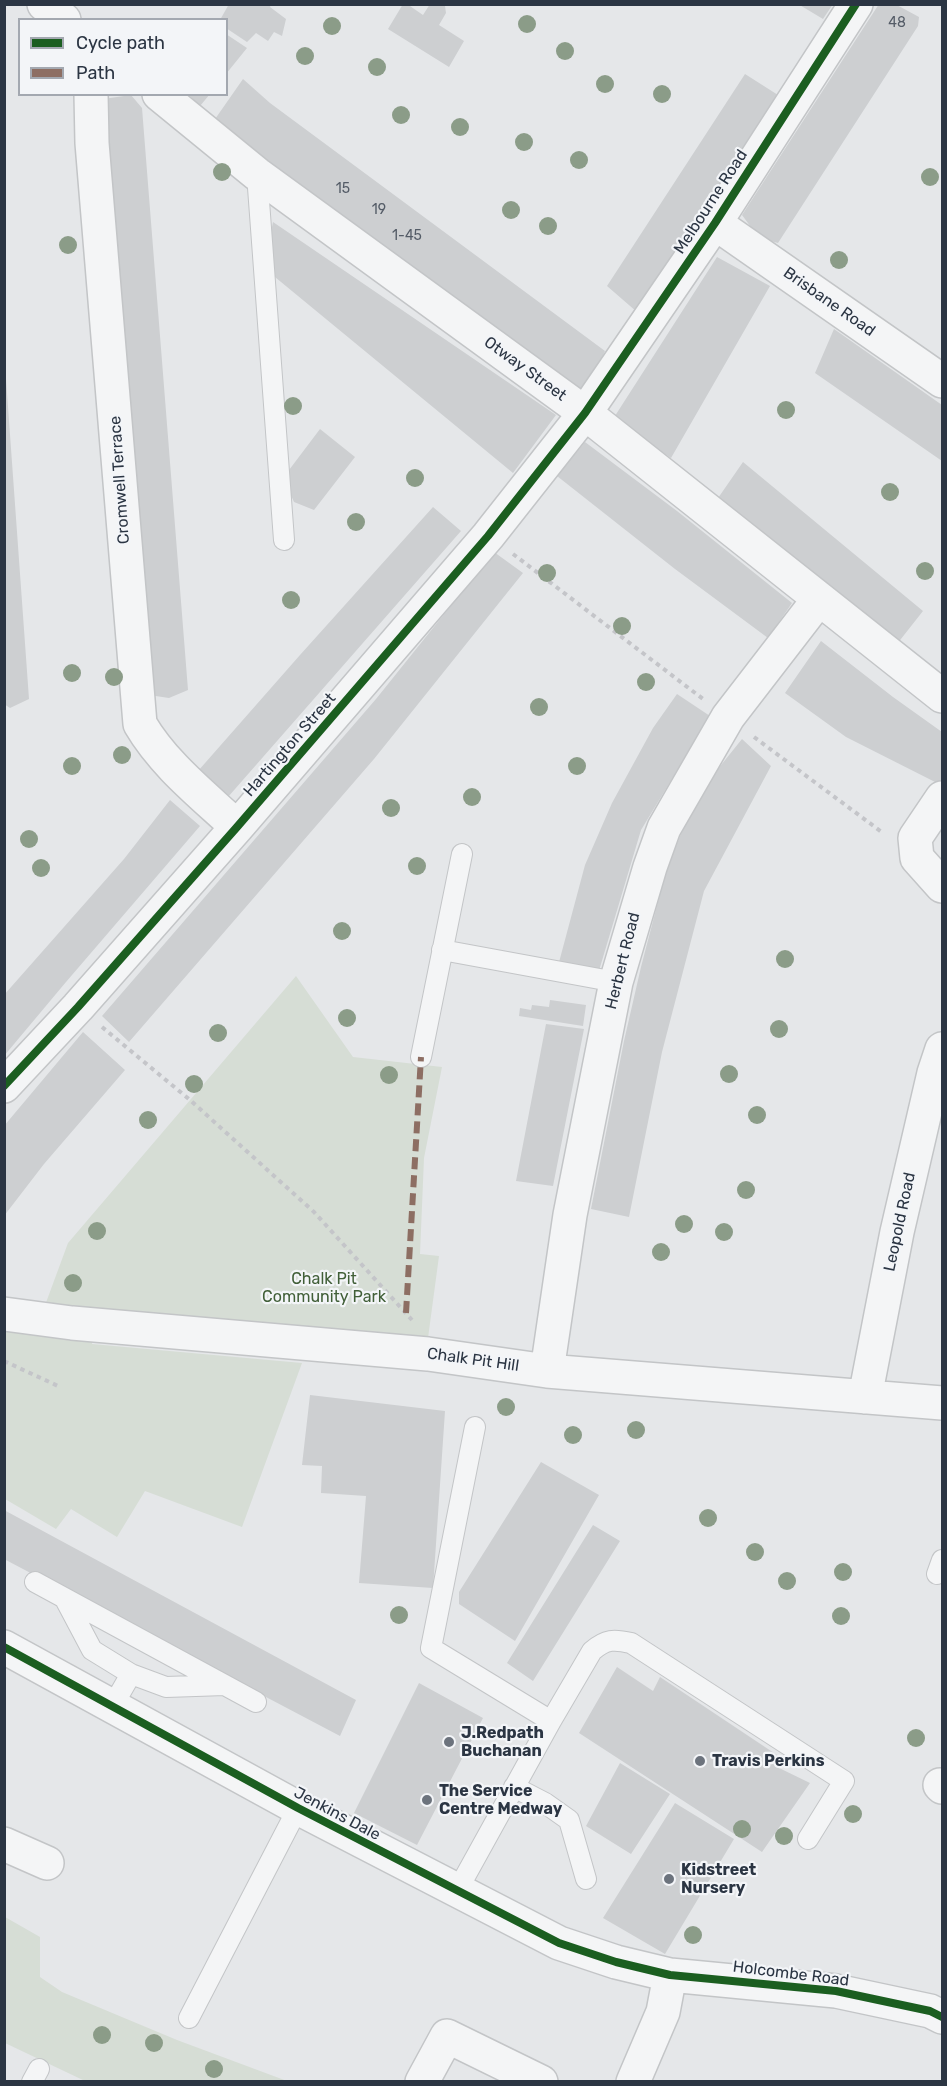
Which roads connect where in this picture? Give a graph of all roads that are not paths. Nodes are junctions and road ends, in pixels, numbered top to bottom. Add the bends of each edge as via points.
1 (44, 4) edge
2 (856, 4) edge
3 (62, 18) edge
4 (91, 96) edge
5 (161, 96) edge
6 (258, 174) junction
7 (715, 223) junction
8 (942, 381) edge
9 (585, 413) junction
10 (284, 540) dead end
11 (819, 599) junction
12 (942, 696) edge
13 (942, 798) edge
14 (237, 827) junction
15 (462, 854) dead end
16 (942, 886) edge
17 (442, 950) junction
18 (616, 982) junction
19 (942, 1049) edge
20 (422, 1057) dead end
21 (4, 1086) edge
22 (4, 1314) edge
23 (548, 1371) junction
24 (865, 1397) junction
25 (942, 1403) edge
26 (475, 1427) dead end
27 (35, 1582) dead end
28 (65, 1599) junction
29 (4, 1647) edge
30 (131, 1674) junction
31 (226, 1685) junction
32 (255, 1701) dead end
33 (112, 1707) junction
34 (551, 1721) junction
35 (514, 1786) junction
36 (298, 1809) junction
37 (808, 1839) dead end
38 (4, 1844) edge
39 (47, 1863) dead end
40 (586, 1879) dead end
41 (457, 1891) junction
42 (670, 1974) junction
43 (942, 2017) edge
44 (189, 2018) dead end
45 (422, 2082) edge
46 (541, 2082) edge
47 (633, 2082) edge

1 - 3 street
2 - 7 street, Melbourne Road
4 - 14 street, Cromwell Terrace via 140,724 163,756
5 - 6 street, Otway Street
6 - 9 street, Otway Street
6 - 10 lane
7 - 8 street, Brisbane Road
7 - 9 street, Melbourne Road
9 - 11 street, Otway Street
9 - 14 street, Hartington Street via 488,536
11 - 12 street, Otway Street
11 - 18 street, Herbert Road via 728,717 664,828
13 - 16 street via 915,838 917,858
14 - 21 street, Hartington Street
15 - 17 lane
17 - 18 lane
17 - 20 lane
18 - 23 street, Herbert Road via 570,1215
19 - 24 street, Leopold Road via 897,1232
22 - 23 street, Chalk Pit Hill via 428,1354
23 - 24 street, Chalk Pit Hill
24 - 25 street, Chalk Pit Hill
26 - 34 lane via 431,1648
27 - 28 lane
28 - 30 lane via 93,1650
28 - 31 lane
29 - 33 street, Jenkins Dale
30 - 31 lane via 166,1687
30 - 33 lane
31 - 32 lane
33 - 36 street, Jenkins Dale
34 - 35 lane
34 - 37 lane via 592,1651 602,1642 614,1639 631,1643 844,1781
35 - 40 lane via 569,1820
35 - 41 lane
36 - 41 street, Jenkins Dale
36 - 44 lane
38 - 39 street
41 - 42 street, Jenkins Dale via 558,1942 616,1962
42 - 43 street, Holcombe Road via 836,1991
42 - 47 street via 663,2012
45 - 46 street via 447,2036

